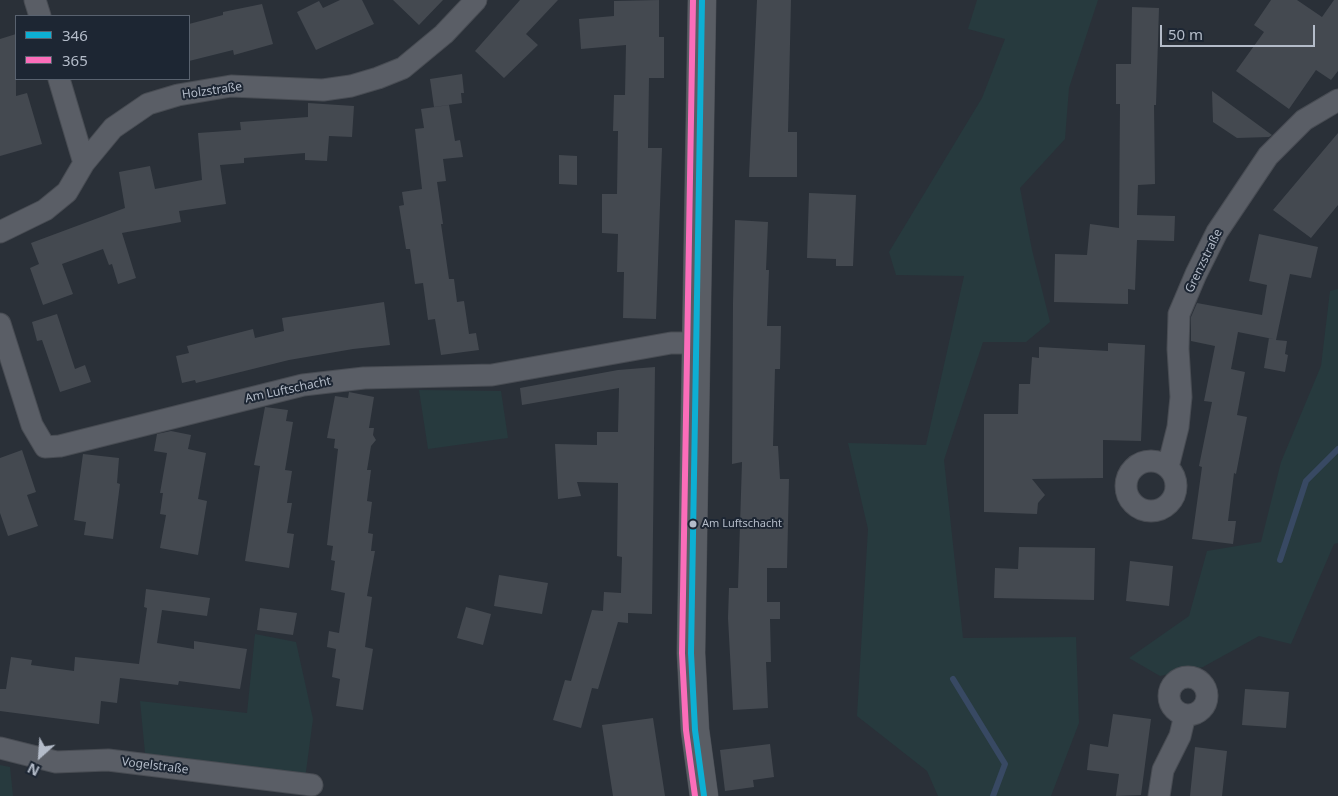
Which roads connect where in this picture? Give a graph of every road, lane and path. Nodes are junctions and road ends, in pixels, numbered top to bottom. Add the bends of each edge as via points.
1 (36, 0) edge
2 (476, 0) edge
3 (702, 0) edge
4 (40, 15) edge
5 (59, 80) edge
6 (1338, 100) edge
7 (84, 164) junction
8 (0, 232) edge
9 (0, 324) edge
10 (696, 343) junction
11 (1168, 467) dead end
12 (1185, 715) dead end
13 (0, 748) edge
14 (312, 785) dead end
15 (704, 796) edge
16 (1160, 796) edge

1 - 4 street
2 - 7 street, Holzstraße via 444,34 403,68 351,86 323,90 231,86 148,104 113,128
3 - 10 street
5 - 7 street
6 - 11 street, Grenzstraße via 1304,120 1268,156 1217,232 1196,274 1179,314 1181,397 1178,427
7 - 8 street, Holzstraße via 67,192 45,210
9 - 10 street, Am Luftschacht via 32,424 45,447 60,446 303,385 364,378 492,375 671,343
10 - 15 street via 692,653 695,730
12 - 16 street via 1180,736 1163,770
13 - 14 street, Vogelstraße via 56,762 108,760

